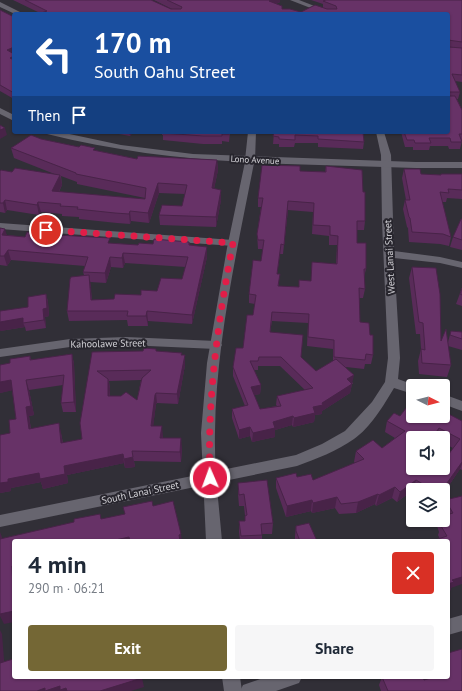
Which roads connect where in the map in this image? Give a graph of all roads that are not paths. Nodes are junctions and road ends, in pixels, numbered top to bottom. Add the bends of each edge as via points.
1 (292, 2) edge
2 (0, 4) edge
3 (16, 12) edge
4 (325, 12) edge
5 (0, 111) edge
6 (12, 117) edge
7 (57, 134) edge
8 (252, 134) edge
9 (381, 134) edge
10 (250, 160) junction
11 (386, 164) junction
12 (462, 165) edge
13 (0, 226) edge
14 (233, 243) junction
15 (389, 254) junction
16 (462, 265) edge
17 (216, 346) junction
18 (0, 353) edge
19 (391, 382) junction
20 (406, 387) edge
21 (450, 402) edge
22 (462, 406) edge
23 (210, 478) junction
24 (0, 521) edge
25 (214, 539) edge
26 (462, 623) edge
27 (450, 626) edge
28 (231, 679) edge
29 (287, 679) edge
30 (233, 691) edge
31 (249, 691) edge

1 - 4 street
2 - 3 street
5 - 6 street
7 - 10 street, Lono Avenue via 115,148 152,153
8 - 10 street
9 - 11 street, West Lanai Street
10 - 11 street, Lono Avenue
10 - 14 street
11 - 12 street, Lono Avenue
11 - 15 street, West Lanai Street
13 - 14 street
14 - 17 street
15 - 16 street
15 - 19 street, West Lanai Street via 394,358
17 - 18 street, Kahoolawe Street via 126,341 70,343
17 - 23 street via 209,414
19 - 20 street
19 - 23 street, South Lanai Street via 367,419 350,435 328,448 297,460
21 - 22 street
23 - 24 street, South Lanai Street
23 - 25 street
26 - 27 street
28 - 30 street
29 - 31 street

